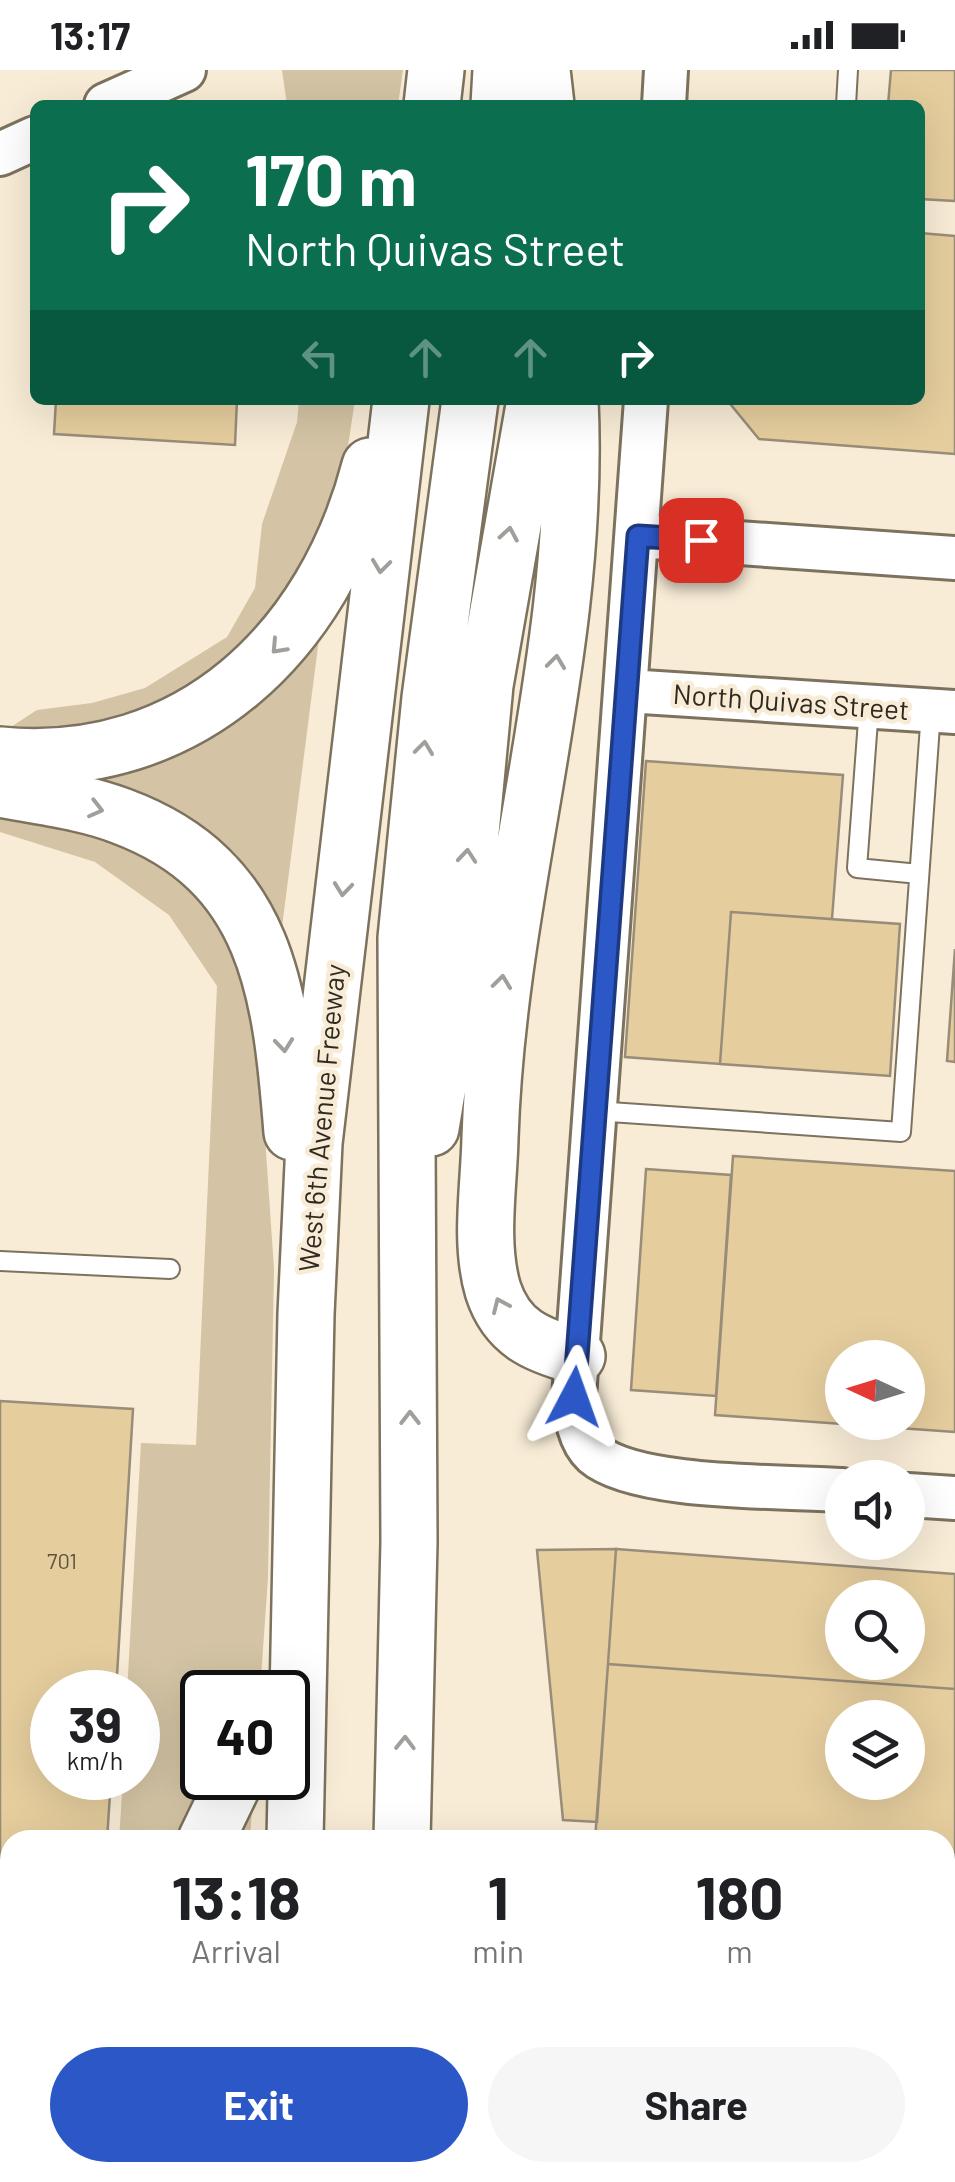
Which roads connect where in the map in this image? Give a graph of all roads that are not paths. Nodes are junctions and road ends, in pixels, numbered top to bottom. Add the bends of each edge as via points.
1 (184, 70) edge
2 (436, 70) edge
3 (501, 70) edge
4 (542, 70) edge
5 (666, 70) edge
6 (848, 70) edge
7 (117, 100) edge
8 (433, 100) edge
9 (499, 100) edge
10 (545, 100) edge
11 (664, 100) edge
12 (846, 100) edge
13 (30, 140) edge
14 (0, 154) edge
15 (385, 405) edge
16 (399, 405) edge
17 (469, 405) edge
18 (534, 405) edge
19 (646, 405) edge
20 (571, 420) edge
21 (638, 536) junction
22 (955, 558) edge
23 (627, 691) junction
24 (869, 706) junction
25 (943, 711) edge
26 (0, 754) edge
27 (0, 790) edge
28 (920, 874) junction
29 (594, 1110) junction
30 (0, 1261) edge
31 (170, 1270) dead end
32 (410, 1300) junction
33 (306, 1314) junction
34 (577, 1356) junction
35 (825, 1489) edge
36 (925, 1496) edge
37 (955, 1498) edge
38 (300, 1612) junction
39 (277, 1670) edge
40 (225, 1800) edge
41 (211, 1830) edge
42 (295, 1830) edge
43 (402, 1830) edge

1 - 7 street
2 - 8 highway
3 - 9 highway
4 - 10 highway
5 - 11 street
6 - 12 lane
13 - 14 street
15 -> 26 highway via 340,550 306,614 267,659 202,710 154,735 69,755
16 -> 33 highway, West 6th Avenue Freeway via 314,1143
32 -> 17 highway via 408,901
32 -> 18 highway via 459,958 485,685
19 - 21 street
34 -> 20 highway via 511,1327 493,1289 488,1241 496,1028 555,672 566,579
21 - 22 street
21 - 23 street
23 - 24 street, North Quivas Street
23 - 29 street
24 - 25 street, North Quivas Street
24 - 28 lane via 857,868
25 - 28 lane
27 -> 33 highway via 104,810 159,833 203,864 255,934 273,978 284,1039
28 - 29 lane via 901,1132
29 - 34 street
30 - 31 lane
43 -> 32 highway
33 - 38 highway, West 6th Avenue Freeway
34 - 35 street via 576,1418 590,1451 626,1472
36 - 37 street
38 - 39 highway
38 - 42 highway, West 6th Avenue Freeway
40 - 41 highway

